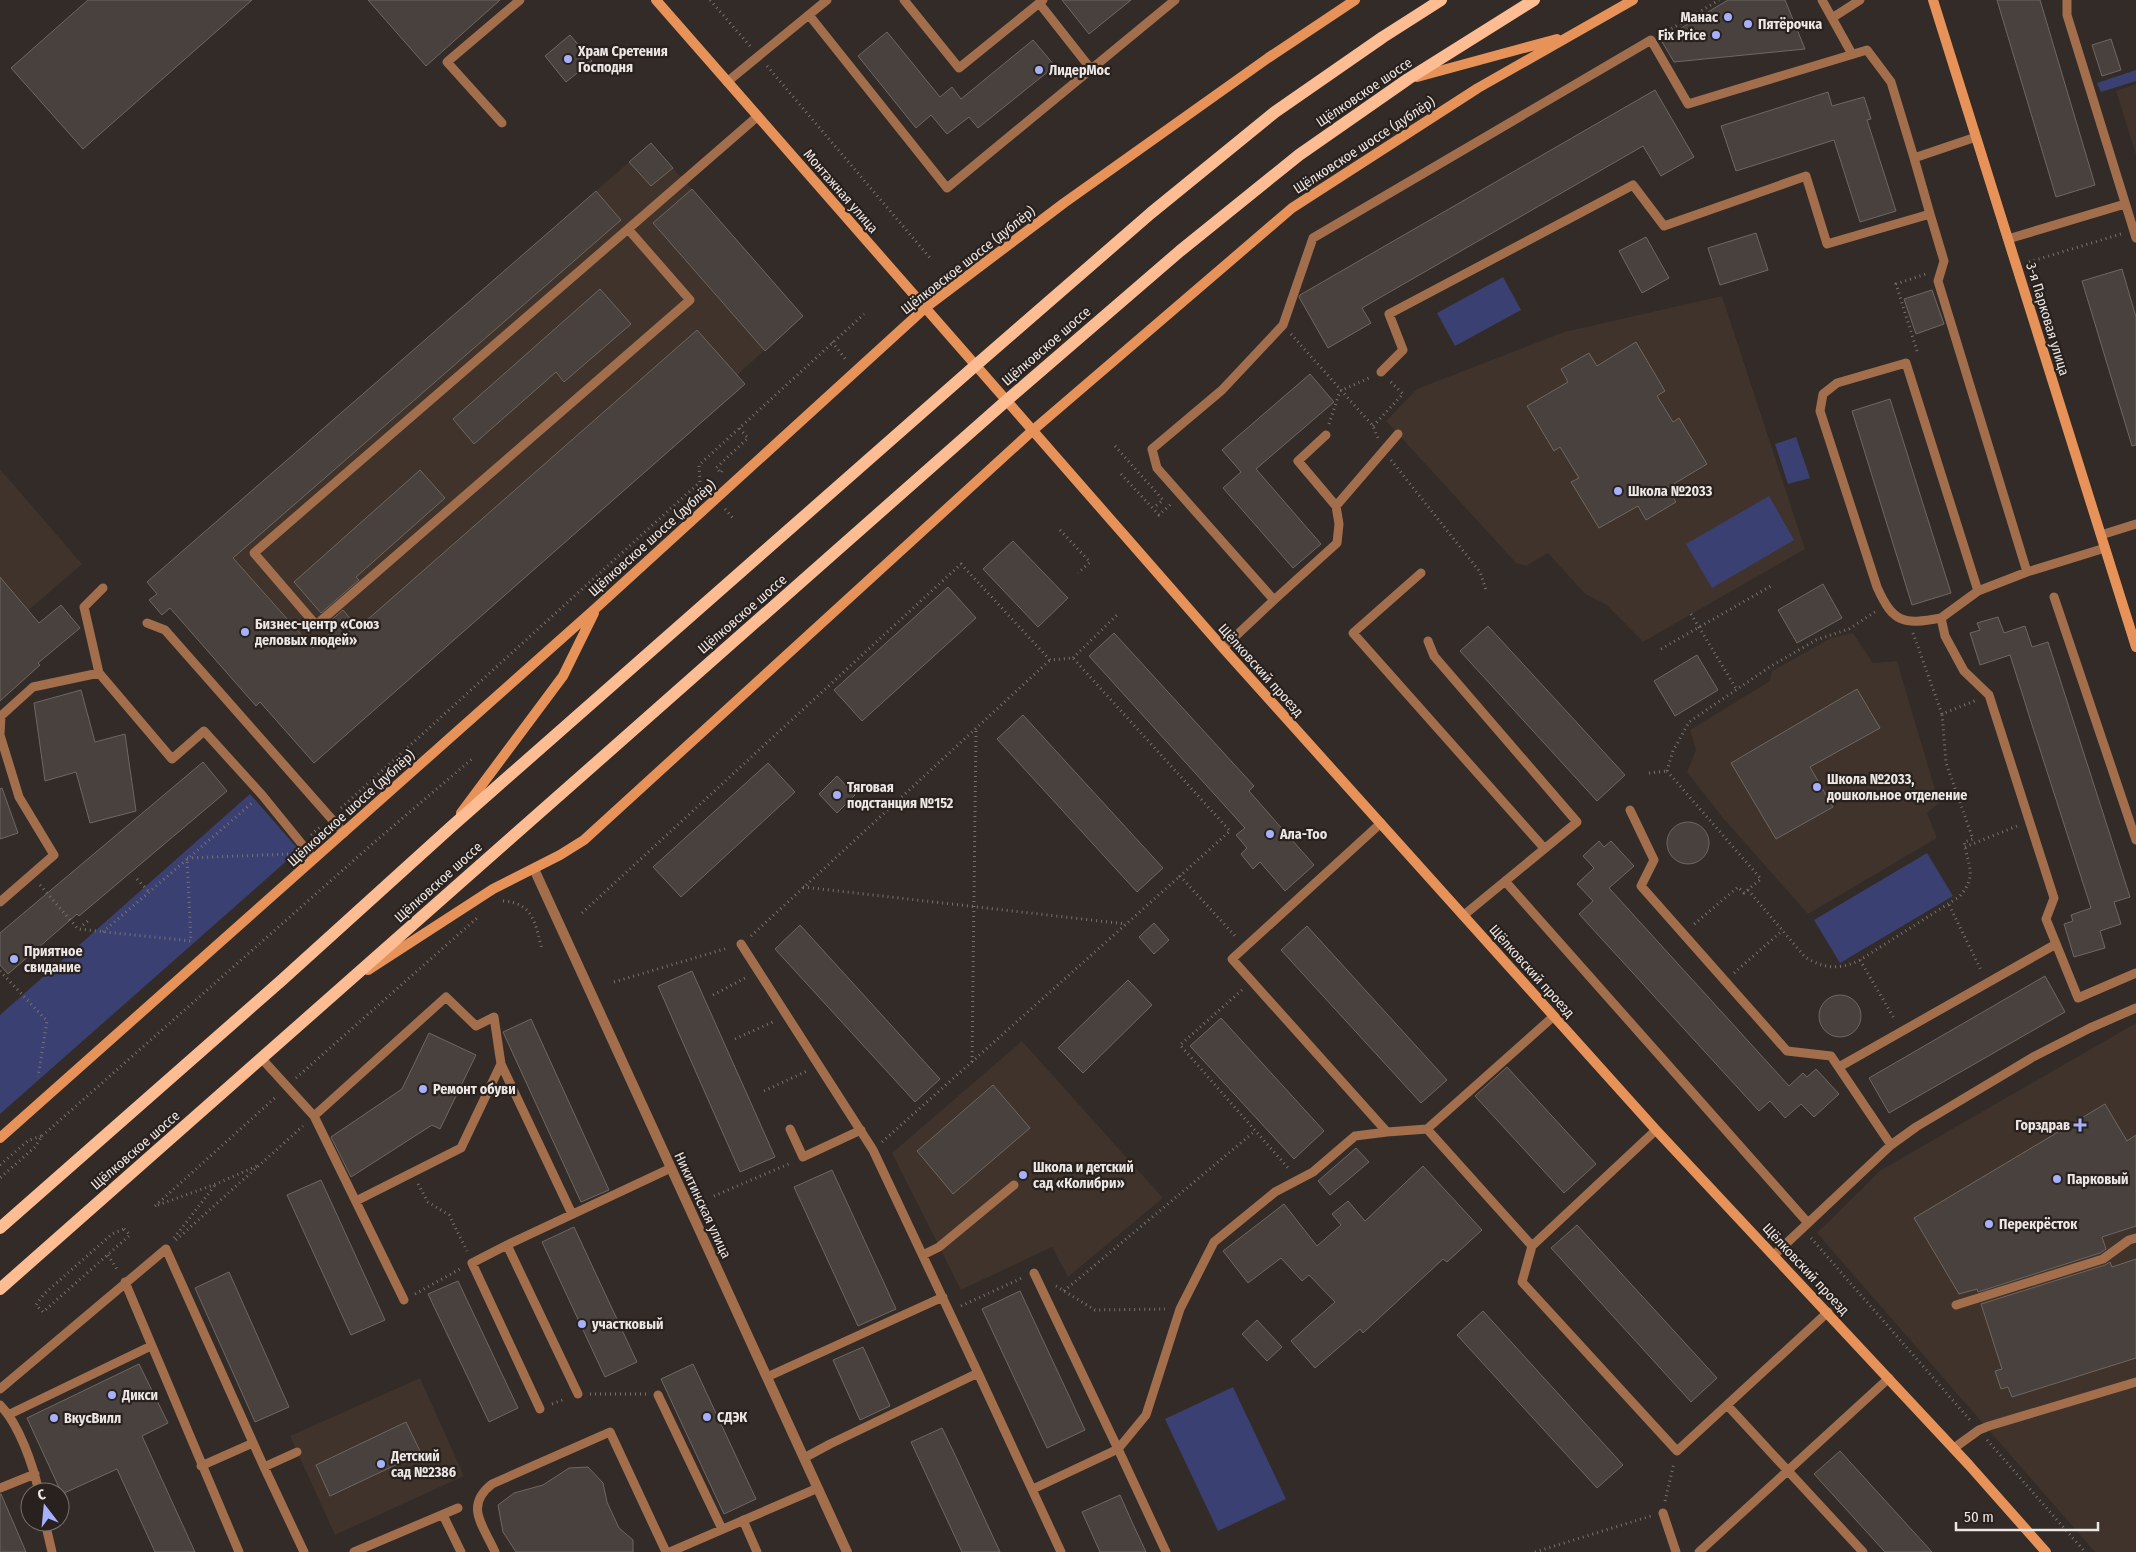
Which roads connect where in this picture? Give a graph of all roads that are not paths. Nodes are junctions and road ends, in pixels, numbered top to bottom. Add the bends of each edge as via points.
1 (520, 0) edge
2 (656, 0) edge
3 (827, 0) edge
4 (904, 0) edge
5 (1175, 0) edge
6 (1355, 0) edge
7 (1441, 0) edge
8 (1534, 0) edge
9 (1633, 0) edge
10 (1822, 0) edge
11 (1860, 0) edge
12 (1933, 0) edge
13 (2067, 0) edge
14 (1041, 2) edge
15 (809, 15) junction
16 (1832, 18) junction
17 (1570, 35) junction
18 (1852, 54) junction
19 (1092, 69) junction
20 (1408, 79) junction
21 (727, 82) junction
22 (758, 116) junction
23 (502, 123) dead end
24 (1976, 137) junction
25 (1914, 158) junction
26 (2125, 204) junction
27 (1930, 214) junction
28 (628, 229) junction
29 (2135, 234) edge
30 (2008, 239) junction
31 (925, 308) junction
32 (976, 365) junction
33 (1382, 372) road end
34 (1006, 401) junction
35 (1032, 431) junction
36 (1398, 434) dead end
37 (1326, 435) road end
38 (1336, 506) junction
39 (2136, 524) edge
40 (2101, 535) junction
41 (2105, 548) junction
42 (2027, 572) junction
43 (1421, 574) dead end
44 (102, 588) dead end
45 (1978, 591) junction
46 (2054, 597) dead end
47 (1274, 600) junction
48 (596, 608) junction
49 (1941, 618) junction
50 (147, 623) dead end
51 (1428, 641) dead end
52 (2136, 647) edge
53 (1223, 648) junction
54 (99, 672) junction
55 (0, 735) edge
56 (1630, 810) dead end
57 (1381, 823) junction
58 (451, 827) junction
59 (344, 833) junction
60 (2136, 840) edge
61 (1544, 848) junction
62 (314, 859) junction
63 (534, 869) junction
64 (1505, 881) junction
65 (0, 902) edge
66 (1464, 915) junction
67 (741, 944) road end
68 (2056, 944) junction
69 (2136, 973) edge
70 (344, 986) junction
71 (2136, 1008) edge
72 (1554, 1016) junction
73 (262, 1059) junction
74 (502, 1064) junction
75 (1839, 1068) junction
76 (314, 1116) junction
77 (790, 1129) dead end
78 (1427, 1129) junction
79 (861, 1130) junction
80 (1656, 1130) junction
81 (1387, 1132) junction
82 (0, 1138) edge
83 (1891, 1145) junction
84 (671, 1168) junction
85 (1014, 1185) dead end
86 (356, 1201) junction
87 (572, 1214) junction
88 (1805, 1226) junction
89 (0, 1228) edge
90 (2136, 1238) edge
91 (507, 1245) junction
92 (1532, 1246) junction
93 (923, 1255) junction
94 (1774, 1255) junction
95 (1034, 1273) dead end
96 (125, 1282) junction
97 (0, 1289) edge
98 (942, 1296) junction
99 (404, 1300) road end
100 (1956, 1305) dead end
101 (1828, 1312) junction
102 (151, 1346) junction
103 (978, 1373) junction
104 (767, 1377) junction
105 (1889, 1378) junction
106 (2136, 1382) edge
107 (0, 1389) edge
108 (578, 1394) road end
109 (658, 1394) road end
110 (0, 1405) edge
111 (1727, 1405) junction
112 (540, 1409) road end
113 (10, 1414) junction
114 (253, 1443) junction
115 (1954, 1448) junction
116 (1118, 1449) junction
117 (297, 1452) dead end
118 (804, 1458) junction
119 (201, 1466) junction
120 (264, 1467) junction
121 (1788, 1470) junction
122 (35, 1474) junction
123 (36, 1482) edge
124 (0, 1488) edge
125 (818, 1488) junction
126 (1033, 1489) junction
127 (458, 1508) dead end
128 (1663, 1513) road end
129 (443, 1515) junction
130 (743, 1520) junction
131 (722, 1529) junction
132 (47, 1532) edge
133 (52, 1552) edge
134 (239, 1552) edge
135 (304, 1552) edge
136 (354, 1552) edge
137 (460, 1552) edge
138 (495, 1552) edge
139 (666, 1552) edge
140 (670, 1552) edge
141 (758, 1552) edge
142 (847, 1552) edge
143 (1061, 1552) edge
144 (1166, 1552) edge
145 (1676, 1552) edge
146 (1698, 1552) edge
147 (1863, 1552) edge
148 (2046, 1552) edge

1 - 23 lane via 447,62
2 - 21 street, Монтажная улица
3 - 15 lane
4 - 14 lane via 959,68
5 - 19 lane
6 - 31 street, Щёлковское шоссе (дублёр) via 1064,203
7 - 32 main road via 1275,112 1151,213
8 - 20 main road, Щёлковское шоссе
9 - 17 street, Щёлковское шоссе (дублёр)
10 - 16 lane
11 - 16 lane
12 - 24 street, 3-я Парковая улица
13 - 26 lane via 2067,15
14 - 19 lane
15 - 19 lane via 947,188
15 - 21 lane
16 - 18 lane
17 - 20 street
17 - 35 street, Щёлковское шоссе (дублёр) via 1478,88 1292,208
18 - 25 lane via 1867,50 1892,82
18 - 47 lane via 1688,104 1651,40 1313,238 1283,325 1222,390 1152,449 1157,468
20 - 34 main road, Щёлковское шоссе via 1299,155 1180,251
21 - 22 street, Монтажная улица
22 - 28 lane
22 - 31 street, Монтажная улица
24 - 25 lane
24 - 30 street, 3-я Парковая улица
25 - 27 lane
26 - 29 lane
26 - 30 lane
27 - 33 lane via 1827,244 1806,176 1664,226 1633,186 1389,314 1404,350
27 - 42 lane via 1944,261 1938,281
28 - 28 lane via 254,553 316,624 690,300
30 - 40 street, 3-я Парковая улица
31 - 32 street, Монтажная улица
31 - 48 street, Щёлковское шоссе (дублёр)
32 - 34 street, Монтажная улица
32 - 58 main road
34 - 35 street, Щёлковский проезд
34 - 70 main road, Щёлковское шоссе
35 - 53 street, Щёлковский проезд
35 - 63 street, Щёлковское шоссе (дублёр) via 584,840
36 - 38 lane
37 - 38 lane via 1298,461
38 - 47 lane via 1339,524 1337,543
39 - 40 lane
40 - 41 street, 3-я Парковая улица
41 - 42 lane
41 - 52 street, 3-я Парковая улица
42 - 45 lane
43 - 61 lane via 1353,633
44 - 54 lane via 84,607
45 - 49 lane
45 - 49 lane via 1906,363 1837,383 1823,394 1820,411 1877,587 1885,605 1899,619 1918,622
46 - 60 lane
47 - 53 lane
48 - 58 street via 563,676
48 - 59 street, Щёлковское шоссе (дублёр)
49 - 68 lane via 1946,636 1964,671 1989,695 2054,898 2046,918
50 - 59 lane via 165,630
51 - 61 lane via 1434,656 1577,822
53 - 57 street, Щёлковский проезд
54 - 55 lane via 33,686 1,716
54 - 62 lane via 172,758 204,731
55 - 65 lane via 19,797 54,855
56 - 75 lane via 1654,860 1641,886 1787,1051 1832,1056
57 - 66 street, Щёлковский проезд
57 - 81 lane via 1232,959
58 - 89 main road
59 - 62 street, Щёлковское шоссе (дублёр)
61 - 64 lane
62 - 82 street, Щёлковское шоссе (дублёр)
63 - 70 street, Щёлковское шоссе (дублёр) via 493,889
63 - 84 street, Никитинская улица
64 - 66 lane
64 - 88 lane
66 - 72 street, Щёлковский проезд
67 - 79 lane
68 - 69 lane via 2078,998
68 - 75 lane
70 - 73 main road, Щёлковское шоссе
71 - 83 lane via 2033,1057
72 - 78 lane
72 - 80 street, Щёлковский проезд
73 - 76 lane
73 - 97 main road, Щёлковское шоссе
74 - 76 lane via 494,1017 476,1026 446,997
74 - 86 lane via 461,1148
74 - 87 lane
75 - 83 lane
76 - 86 lane
77 - 79 lane via 803,1158
78 - 81 lane
78 - 92 lane
79 - 93 lane via 874,1150
80 - 92 lane
80 - 94 street, Щёлковский проезд
81 - 116 lane via 1355,1136 1313,1172 1275,1192 1214,1242 1180,1309 1146,1415
83 - 88 lane
84 - 87 lane
84 - 104 street, Никитинская улица
85 - 93 lane via 939,1246
86 - 99 lane
87 - 91 lane
88 - 94 lane
90 - 100 lane via 2103,1260
91 - 108 lane
91 - 112 lane via 472,1263
92 - 111 lane via 1522,1282 1677,1451
93 - 98 lane
94 - 101 street, Щёлковский проезд
95 - 116 lane
96 - 102 lane
96 - 107 lane
96 - 114 lane via 166,1249
98 - 103 lane
98 - 104 lane
101 - 105 street, Щёлковский проезд
101 - 111 lane
102 - 113 lane
102 - 119 lane
103 - 118 lane
103 - 126 lane
104 - 118 street, Никитинская улица
105 - 115 street, Щёлковский проезд
105 - 121 lane
106 - 115 lane via 1979,1430
109 - 131 lane
110 - 113 lane
111 - 121 lane
113 - 122 lane
114 - 119 lane
114 - 120 lane
115 - 148 street, Щёлковский проезд
116 - 126 lane
116 - 144 lane
117 - 120 lane
118 - 125 street, Никитинская улица
119 - 134 lane
120 - 135 lane
121 - 146 lane
121 - 147 lane
122 - 123 lane
122 - 124 lane
125 - 130 lane
125 - 142 street, Никитинская улица
126 - 143 lane
127 - 129 lane
128 - 145 lane
129 - 136 lane
129 - 137 lane
130 - 131 lane
130 - 141 lane
131 - 140 lane
132 - 133 lane
138 - 139 lane via 477,1510 477,1502 483,1492 492,1484 610,1432

